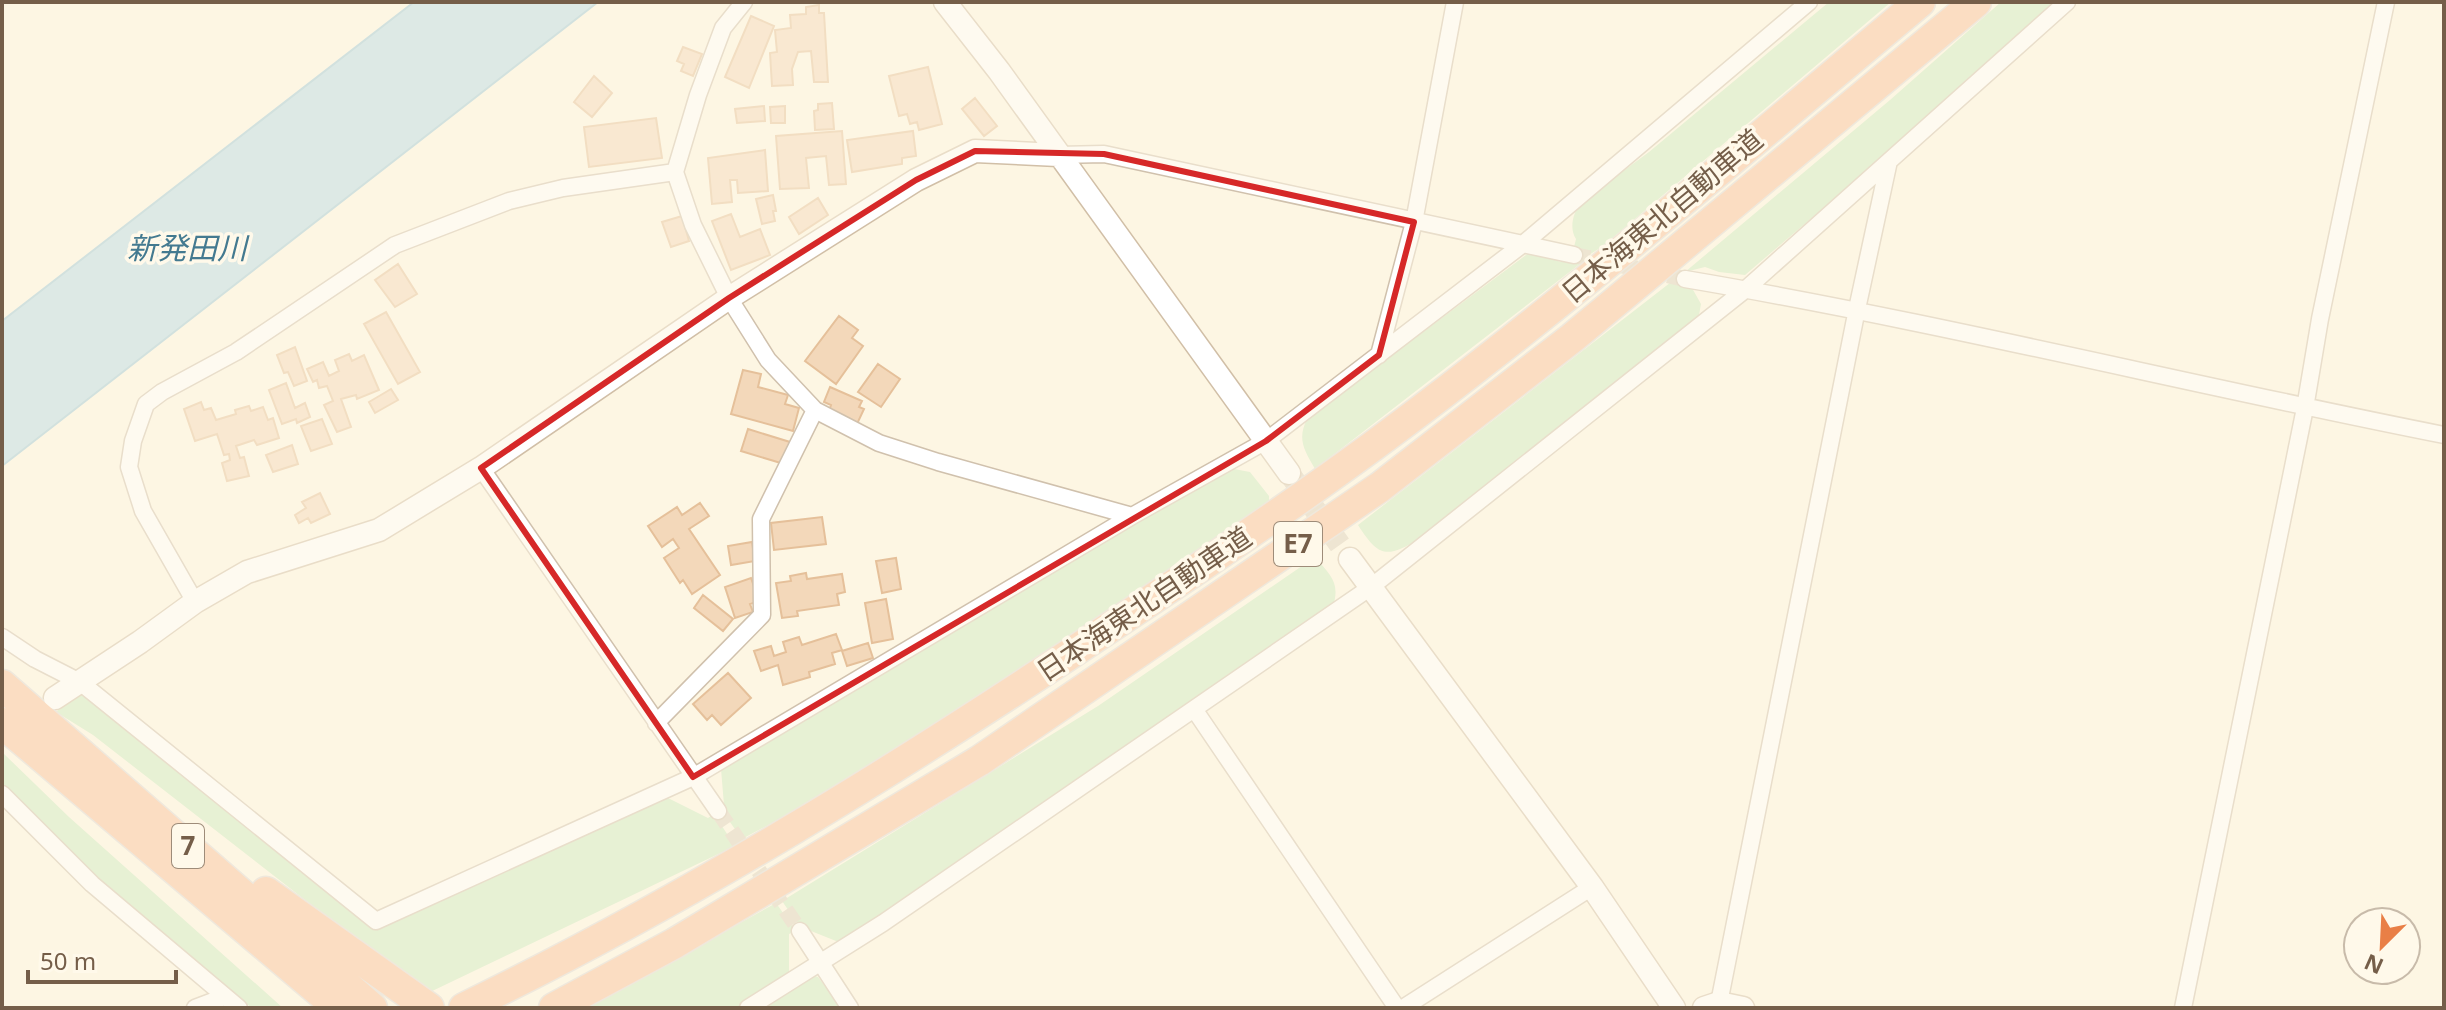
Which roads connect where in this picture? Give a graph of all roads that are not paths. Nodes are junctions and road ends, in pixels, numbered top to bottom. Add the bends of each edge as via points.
1 (744, 2) edge
2 (945, 2) edge
3 (1455, 2) edge
4 (1809, 2) edge
5 (1920, 2) edge
6 (1976, 2) edge
7 (2067, 2) edge
8 (2386, 2) edge
9 (1058, 155) junction
10 (1889, 161) junction
11 (675, 172) junction
12 (1414, 222) junction
13 (1523, 244) junction
14 (1574, 255) tunnel mouth
15 (1685, 279) tunnel mouth
16 (1746, 289) junction
17 (729, 298) junction
18 (1857, 309) junction
19 (1379, 355) junction
20 (2305, 408) junction
21 (815, 410) junction
22 (2444, 435) edge
23 (1266, 441) junction
24 (481, 468) junction
25 (1289, 473) tunnel mouth
26 (1132, 516) junction
27 (1350, 559) tunnel mouth
28 (1371, 587) junction
29 (195, 602) junction
30 (2, 637) edge
31 (80, 682) junction
32 (2, 685) edge
33 (55, 698) dead end
34 (1194, 709) junction
35 (2, 723) edge
36 (656, 723) junction
37 (110, 777) junction
38 (693, 777) junction
39 (2, 794) edge
40 (718, 811) tunnel mouth
41 (109, 813) junction
42 (1592, 887) junction
43 (800, 931) tunnel mouth
44 (820, 963) junction
45 (224, 997) junction
46 (1712, 1005) edge
47 (558, 1006) edge
48 (195, 1008) edge
49 (239, 1008) edge
50 (311, 1008) edge
51 (339, 1008) edge
52 (372, 1008) edge
53 (429, 1008) edge
54 (464, 1008) edge
55 (748, 1008) edge
56 (850, 1008) edge
57 (1397, 1008) edge
58 (1403, 1008) edge
59 (1674, 1008) edge
60 (1743, 1008) edge
61 (2183, 1008) edge

1 - 11 street via 723,28
2 - 9 street
3 - 12 street
4 - 13 street
5 - 54 highway, 日本海東北自動車道 / E7 via 1564,297 1334,473 972,720 789,832
6 - 47 highway, 日本海東北自動車道 / E7 via 1572,338 1380,487 979,761 689,935
7 - 10 street
8 - 20 street
9 - 12 street via 1104,154
9 - 17 street via 975,151 916,180
9 - 23 street
10 - 16 street
10 - 18 street
11 - 17 street via 693,225
11 - 29 street via 509,201 395,245 236,352 146,404 129,467 143,511
12 - 13 street
12 - 19 street
13 - 14 street
13 - 19 street
15 - 16 street
16 - 18 street
16 - 28 street
17 - 21 street via 768,360
17 - 24 street
18 - 20 street
18 - 46 street
19 - 23 street
20 - 22 street
20 - 61 street
21 - 26 street via 879,443
21 - 36 street via 761,519 762,615
23 - 25 street
23 - 26 street
24 - 29 street via 379,530 247,572
24 - 36 street
26 - 38 street
27 - 28 street
28 - 34 street
28 - 42 street
29 - 31 street
30 - 31 street
31 - 33 street
31 - 38 street via 376,921
32 - 37 highway, 7
34 - 44 street
34 - 57 street
35 - 41 highway, 7
36 - 38 street
37 - 52 highway, 7
37 - 53 highway
38 - 40 street
39 - 45 street via 92,884
41 - 50 highway via 147,867
41 - 51 highway, 7
42 - 58 street
42 - 59 street
43 - 44 street
44 - 55 street
44 - 56 street
45 - 48 street
45 - 49 street
46 - 60 street

